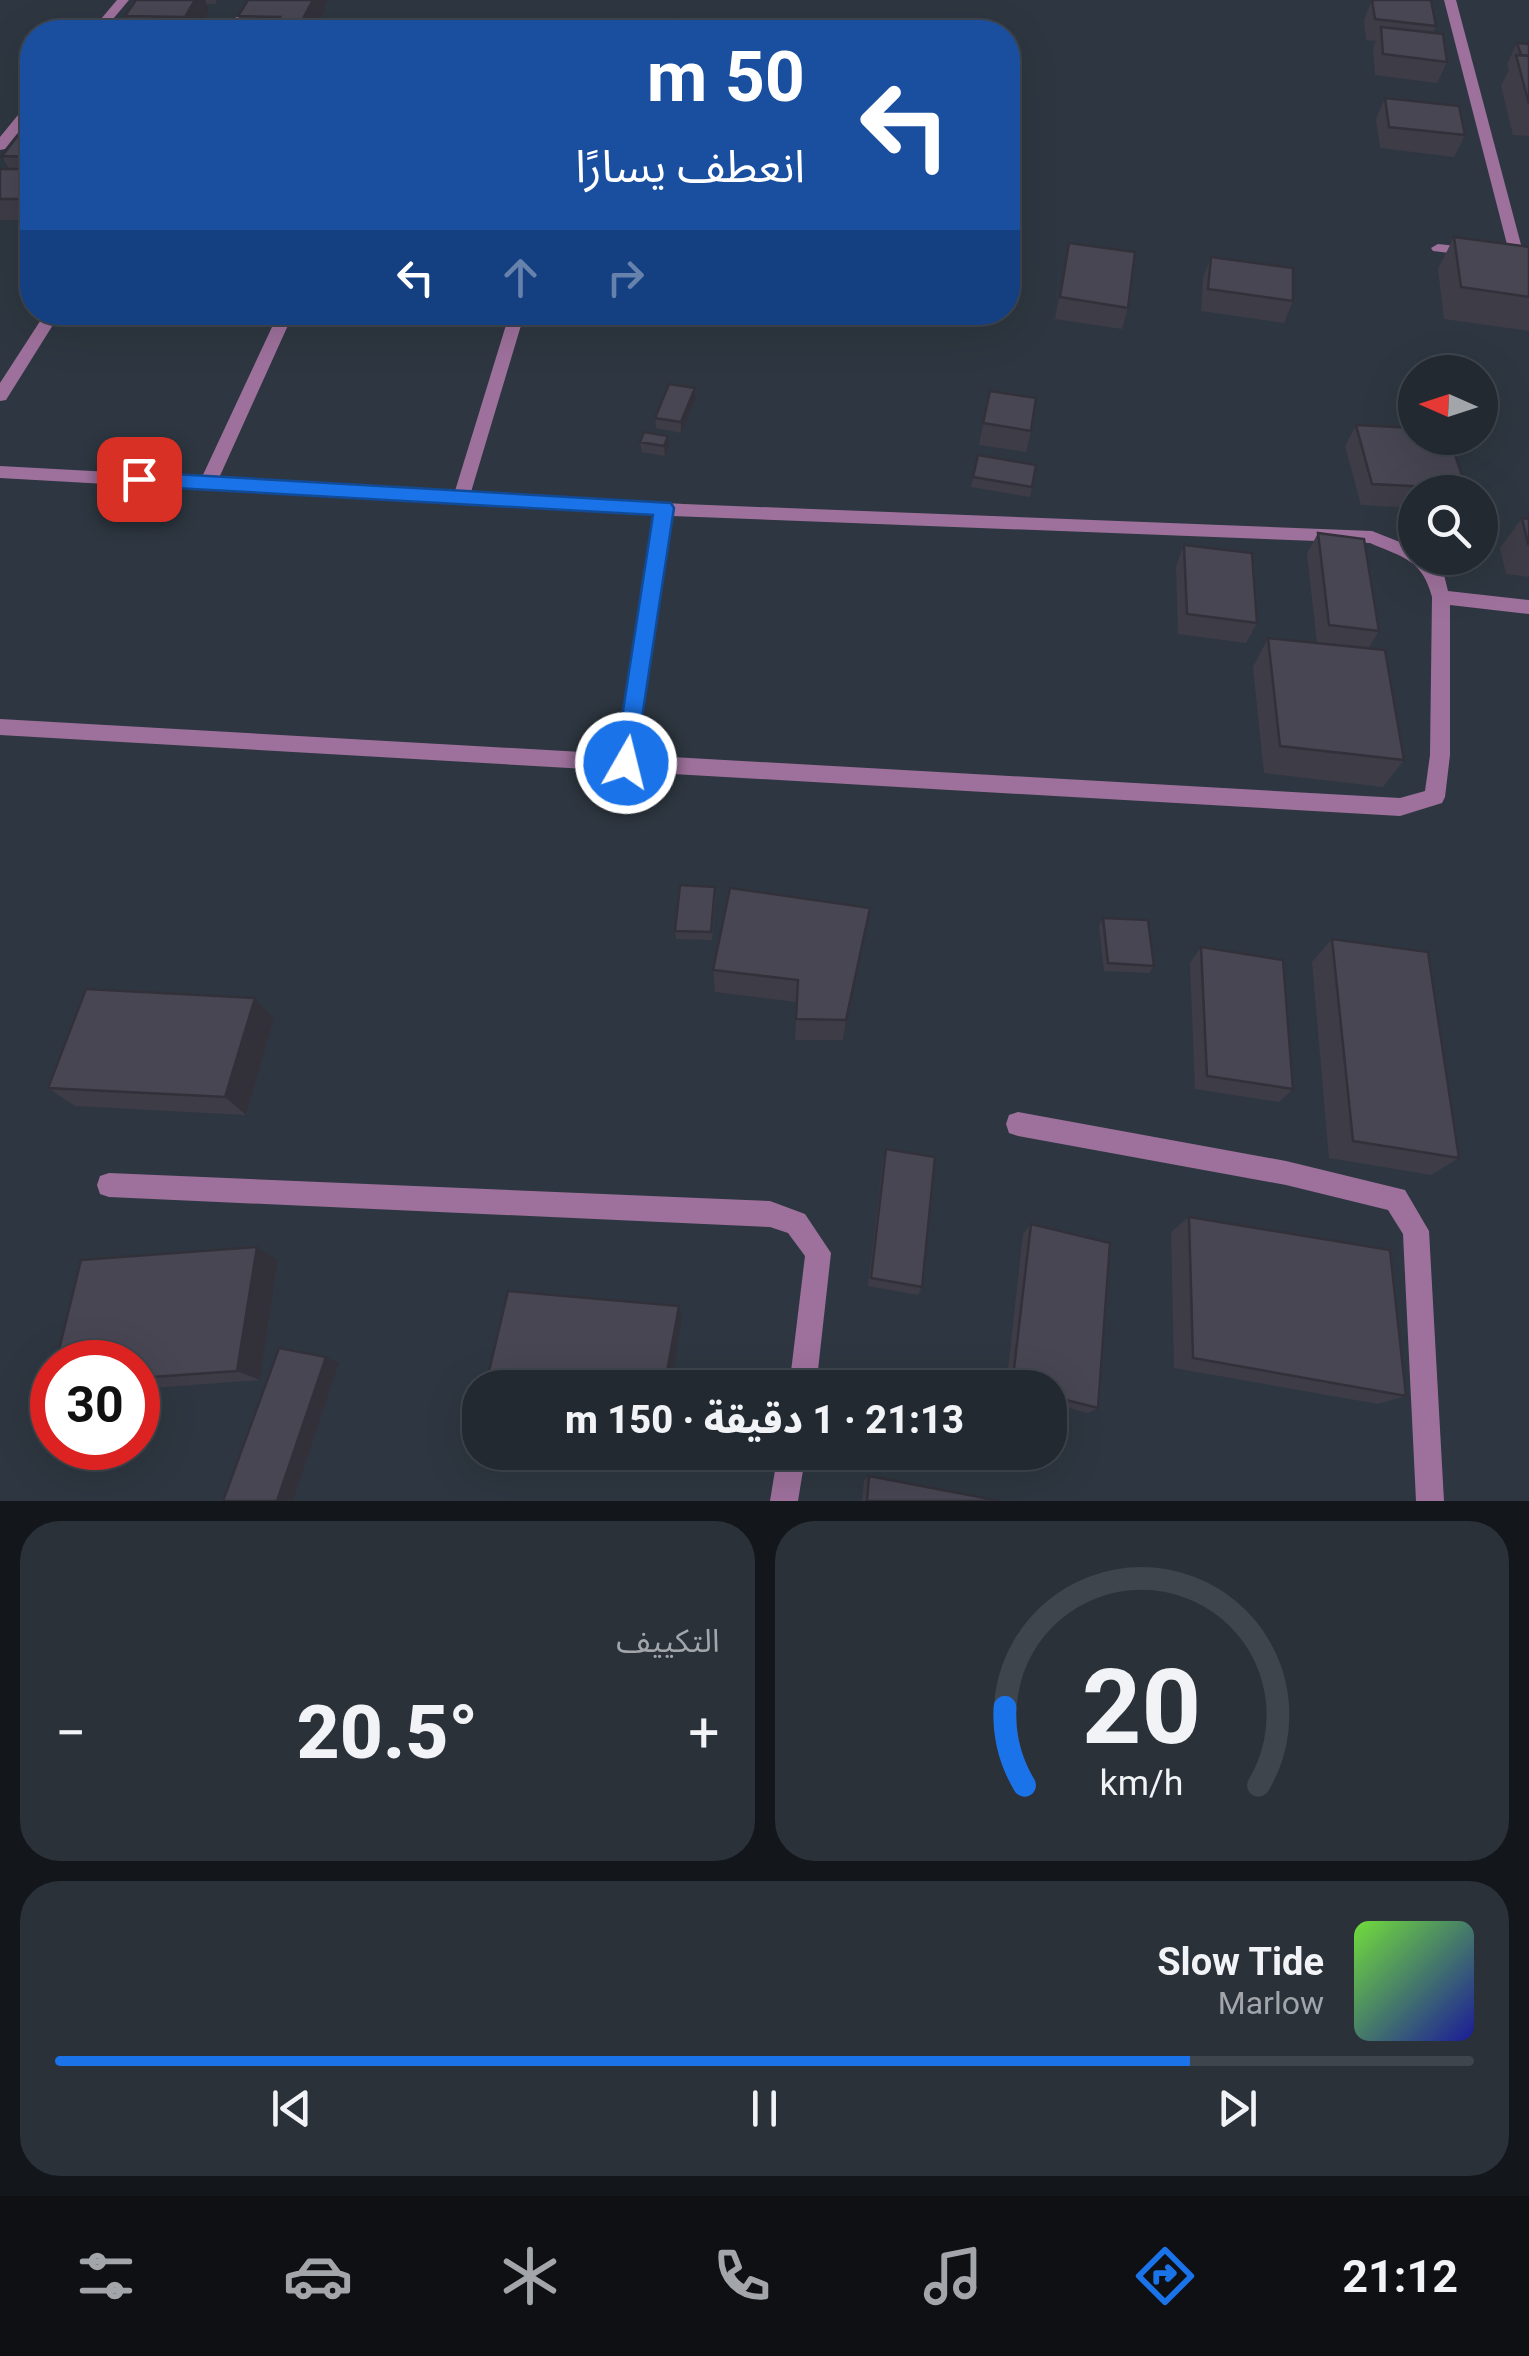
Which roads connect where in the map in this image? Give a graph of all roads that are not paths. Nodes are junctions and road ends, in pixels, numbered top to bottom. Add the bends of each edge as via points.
1 (123, 0) edge
2 (1450, 0) edge
3 (106, 20) edge
4 (20, 122) edge
5 (0, 146) edge
6 (1438, 248) dead end
7 (1523, 257) edge
8 (46, 325) edge
9 (281, 325) edge
10 (514, 325) edge
11 (0, 396) edge
12 (0, 472) edge
13 (208, 483) junction
14 (461, 498) junction
15 (664, 508) junction
16 (1398, 548) edge
17 (1435, 575) edge
18 (1441, 598) junction
19 (1529, 607) edge
20 (0, 728) edge
21 (626, 763) junction
22 (1018, 1124) dead end
23 (109, 1185) dead end
24 (804, 1370) edge
25 (789, 1470) edge
26 (784, 1501) edge
27 (1430, 1501) edge

1 - 3 street
2 - 7 street
4 - 5 street
6 - 7 street
8 - 11 street
9 - 13 street
10 - 14 street
12 - 13 street
13 - 14 street
14 - 15 street
15 - 16 street via 1372,537
15 - 21 street
17 - 18 street
18 - 19 street
18 - 21 street via 1434,797 1400,807
20 - 21 street
22 - 27 street via 1286,1172 1396,1199 1416,1231
23 - 24 street via 770,1214 796,1223 818,1252
25 - 26 street

